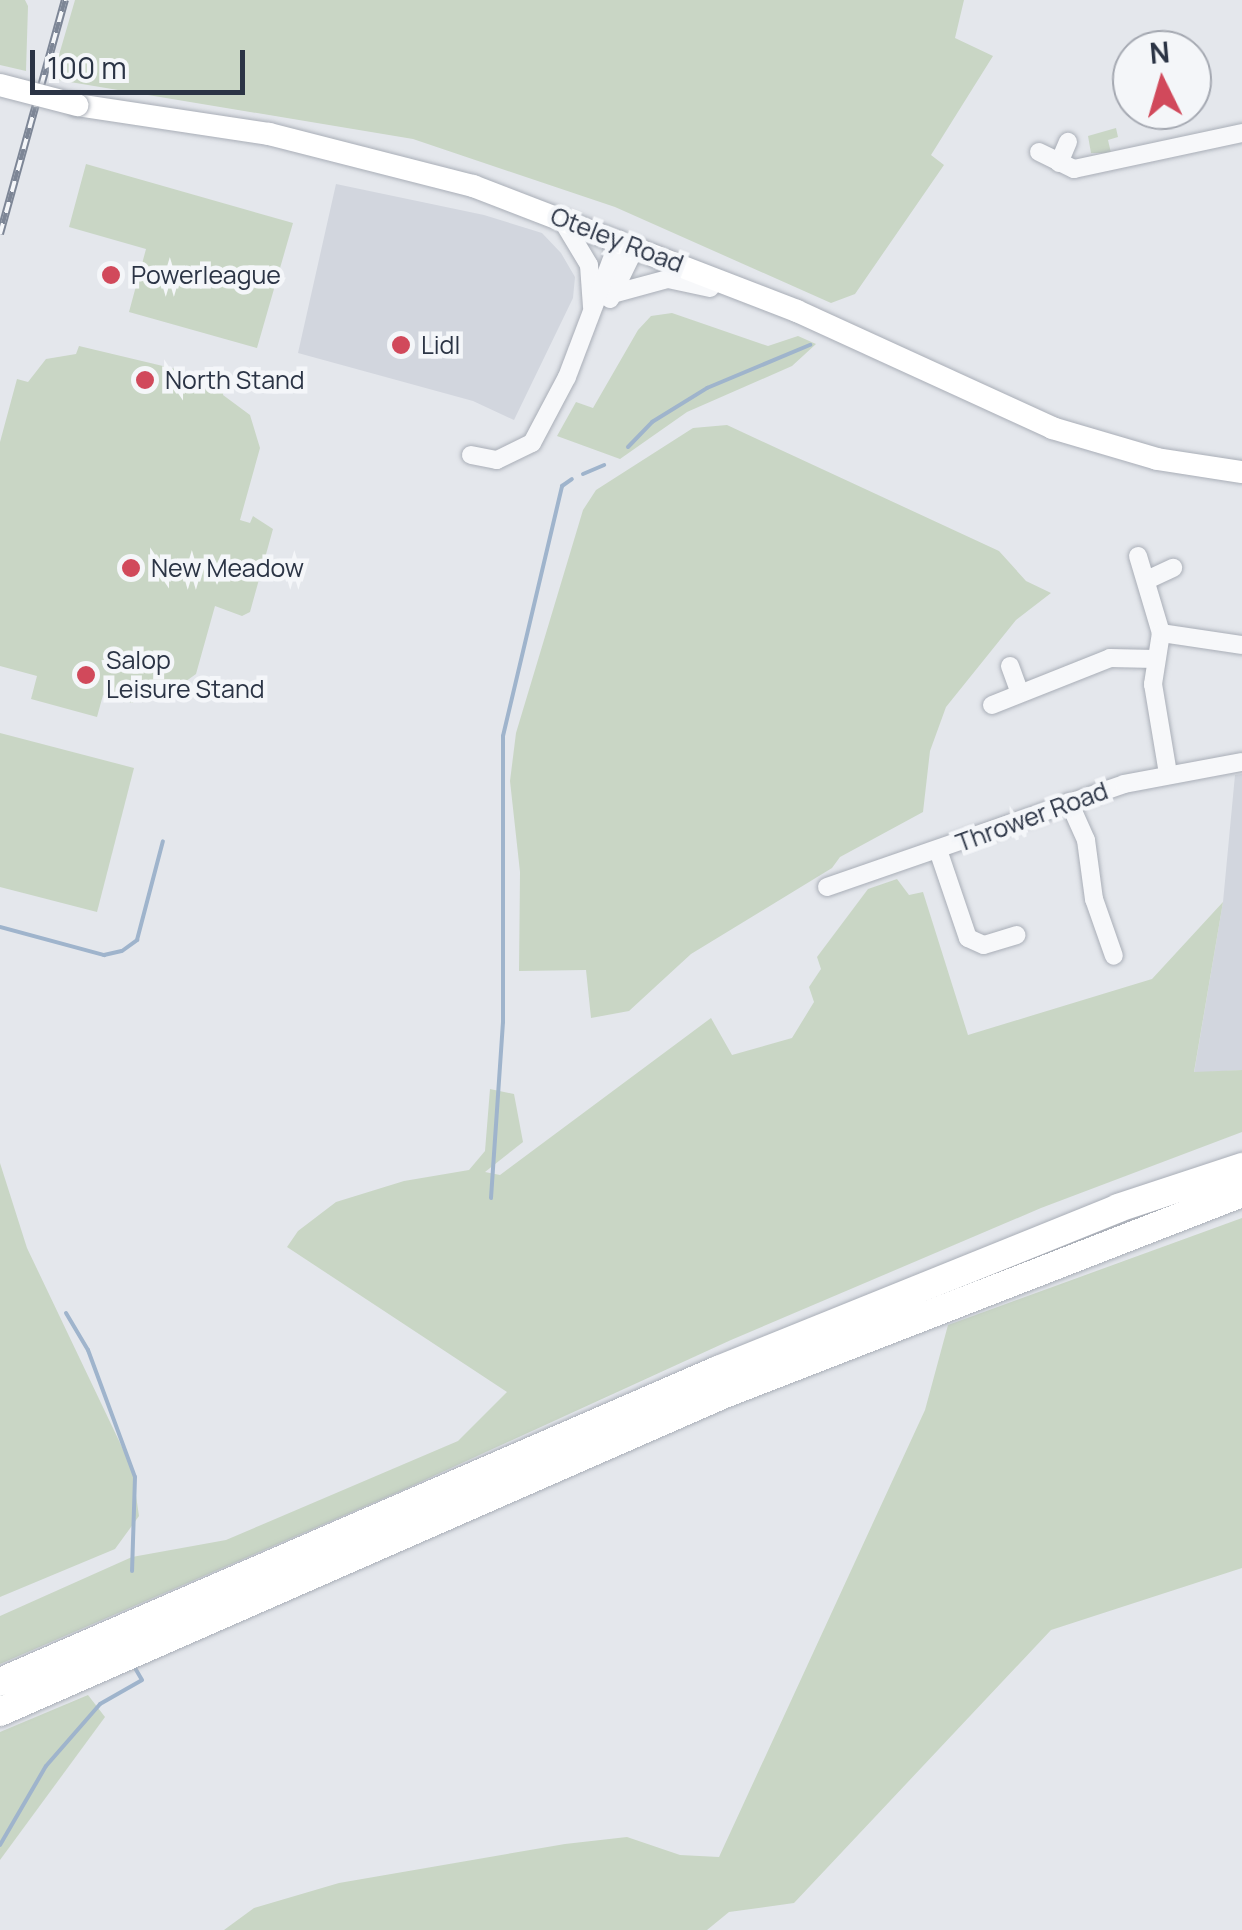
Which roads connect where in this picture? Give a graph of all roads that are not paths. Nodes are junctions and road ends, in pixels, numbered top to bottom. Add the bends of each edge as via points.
1 (0, 85) edge
2 (1242, 132) edge
3 (1068, 142) dead end
4 (1039, 152) dead end
5 (1059, 163) junction
6 (560, 218) junction
7 (628, 243) junction
8 (616, 294) junction
9 (797, 311) junction
10 (592, 317) junction
11 (471, 455) dead end
12 (1242, 458) edge
13 (1211, 466) junction
14 (1242, 472) edge
15 (1138, 556) dead end
16 (1173, 568) dead end
17 (1147, 580) junction
18 (1162, 633) junction
19 (1242, 645) edge
20 (1156, 659) junction
21 (1010, 666) dead end
22 (1020, 694) junction
23 (992, 705) dead end
24 (1242, 762) edge
25 (1168, 774) junction
26 (1069, 802) junction
27 (938, 850) junction
28 (827, 887) dead end
29 (1018, 935) dead end
30 (1114, 956) dead end
31 (1242, 1168) edge
32 (1242, 1192) edge
33 (0, 1682) edge
34 (0, 1712) edge

1 - 6 main road, Oteley Road, bridge via 78,105 319,145 473,186
2 - 5 street via 1086,168
3 - 5 street
4 - 5 street
6 - 7 main road, Oteley Road
6 - 10 street via 589,265
7 - 8 street
7 - 9 main road, Oteley Road
7 - 10 street
8 - 9 street via 646,282 679,280
8 - 10 street
9 - 13 main road, Oteley Road via 1052,428 1156,459
10 - 11 street via 532,443 497,460
12 - 13 main road, Oteley Road
13 - 14 main road, Oteley Road
15 - 17 street
16 - 17 street
17 - 18 street
18 - 19 street
18 - 20 street
20 - 22 street via 1110,658
20 - 25 street via 1154,704
21 - 22 street
22 - 23 street
24 - 25 street, Thrower Road
25 - 26 street, Thrower Road
26 - 27 street, Thrower Road
26 - 30 street via 1086,840 1094,899
27 - 28 street, Thrower Road
27 - 29 street via 968,938 984,944
31 - 33 highway via 1118,1208 718,1370
32 - 34 highway via 722,1395

